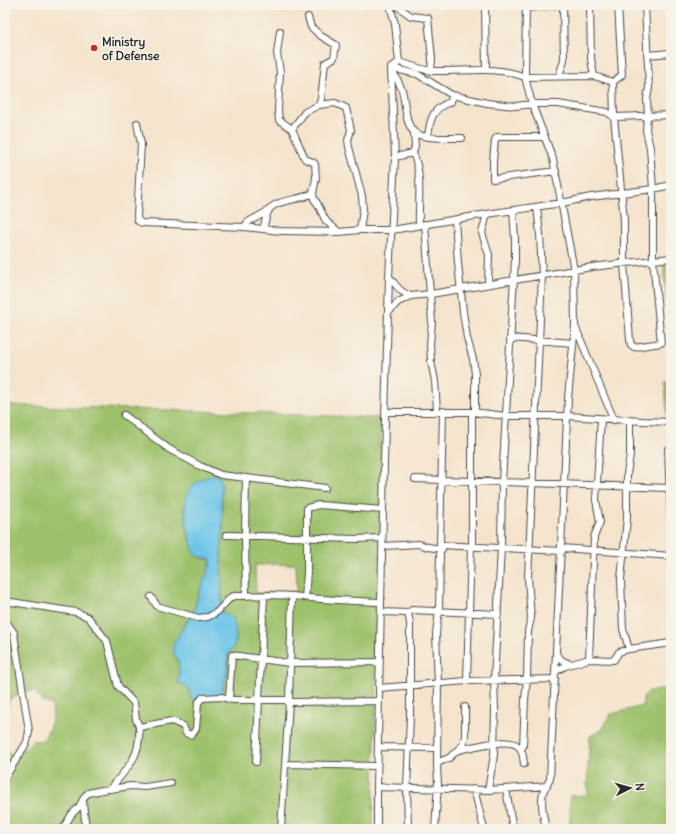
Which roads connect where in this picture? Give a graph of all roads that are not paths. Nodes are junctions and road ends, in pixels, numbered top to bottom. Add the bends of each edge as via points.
1 (390, 5) edge
2 (396, 5) edge
3 (485, 5) edge
4 (555, 5) edge
5 (563, 5) edge
6 (590, 5) edge
7 (618, 5) edge
8 (645, 5) edge
9 (526, 6) edge
10 (308, 17) dead end
11 (280, 31) dead end
12 (671, 53) edge
13 (647, 55) junction
14 (399, 62) junction
15 (391, 68) junction
16 (486, 70) junction
17 (431, 71) junction
18 (526, 76) junction
19 (559, 76) junction
20 (594, 76) junction
21 (613, 82) junction
22 (452, 95) junction
23 (319, 104) junction
24 (532, 104) junction
25 (671, 115) edge
26 (647, 116) junction
27 (614, 117) junction
28 (138, 123) dead end
29 (292, 129) junction
30 (414, 133) junction
31 (428, 136) junction
32 (545, 137) junction
33 (462, 138) dead end
34 (413, 153) junction
35 (395, 157) junction
36 (556, 171) junction
37 (671, 185) edge
38 (653, 189) junction
39 (622, 193) junction
40 (313, 194) junction
41 (562, 203) junction
42 (537, 207) junction
43 (512, 210) junction
44 (268, 211) junction
45 (487, 214) junction
46 (455, 220) junction
47 (422, 225) junction
48 (244, 227) junction
49 (264, 229) junction
50 (360, 230) junction
51 (392, 230) junction
52 (339, 232) junction
53 (671, 258) edge
54 (653, 260) junction
55 (624, 264) junction
56 (574, 270) junction
57 (389, 276) junction
58 (542, 276) junction
59 (513, 280) junction
60 (488, 284) junction
61 (460, 290) junction
62 (430, 294) junction
63 (411, 296) junction
64 (388, 313) junction
65 (574, 325) junction
66 (510, 338) junction
67 (540, 340) junction
68 (573, 342) junction
69 (440, 411) junction
70 (386, 412) junction
71 (474, 412) junction
72 (124, 415) dead end
73 (506, 416) junction
74 (536, 416) junction
75 (568, 416) junction
76 (601, 419) junction
77 (614, 420) junction
78 (630, 420) junction
79 (671, 422) edge
80 (668, 450) dead end
81 (246, 478) junction
82 (415, 479) dead end
83 (441, 479) junction
84 (472, 480) junction
85 (502, 482) junction
86 (532, 484) junction
87 (564, 485) junction
88 (597, 486) junction
89 (325, 488) dead end
90 (627, 488) junction
91 (669, 488) junction
92 (383, 510) junction
93 (671, 521) edge
94 (226, 535) dead end
95 (245, 536) junction
96 (307, 537) junction
97 (382, 538) junction
98 (472, 545) junction
99 (383, 546) junction
100 (501, 548) junction
101 (440, 549) junction
102 (530, 550) junction
103 (562, 550) junction
104 (594, 550) junction
105 (623, 552) junction
106 (671, 556) edge
107 (246, 596) junction
108 (264, 596) junction
109 (292, 596) junction
110 (151, 598) dead end
111 (305, 598) junction
112 (5, 600) edge
113 (381, 602) junction
114 (439, 611) junction
115 (381, 612) junction
116 (408, 613) junction
117 (468, 613) junction
118 (498, 614) junction
119 (5, 620) edge
120 (671, 643) edge
121 (629, 649) junction
122 (556, 654) junction
123 (261, 659) junction
124 (589, 659) junction
125 (380, 662) junction
126 (290, 663) junction
127 (570, 664) junction
128 (555, 672) junction
129 (527, 679) junction
130 (555, 679) junction
131 (494, 680) junction
132 (467, 681) junction
133 (438, 684) junction
134 (410, 686) junction
135 (379, 688) junction
136 (229, 699) junction
137 (260, 699) junction
138 (379, 701) junction
139 (289, 702) junction
140 (465, 707) dead end
141 (139, 727) junction
142 (494, 744) junction
143 (523, 746) dead end
144 (378, 747) junction
145 (409, 747) junction
146 (438, 748) junction
147 (459, 750) junction
148 (256, 762) dead end
149 (286, 764) junction
150 (437, 764) junction
151 (524, 764) dead end
152 (377, 766) junction
153 (5, 778) edge
154 (171, 783) dead end
155 (547, 786) junction
156 (377, 787) junction
157 (407, 788) junction
158 (437, 788) junction
159 (111, 789) junction
160 (474, 789) junction
161 (506, 789) junction
162 (488, 790) junction
163 (83, 801) junction
164 (64, 829) edge
165 (86, 829) edge
166 (281, 829) edge
167 (377, 829) edge
168 (408, 829) edge
169 (435, 829) edge
170 (484, 829) edge
171 (513, 829) edge
172 (546, 829) edge

1 - 14 street
2 - 17 street via 411,16 428,18
3 - 16 street
4 - 9 street
5 - 19 street via 564,60
6 - 20 street via 591,59
7 - 21 street via 622,75
8 - 13 street
9 - 18 street
10 - 23 street via 311,27 336,45 334,58 325,63
11 - 29 street via 277,53 280,72 279,120
12 - 13 street
13 - 26 street
14 - 15 street
14 - 17 street
15 - 22 street via 417,74
15 - 30 street via 402,91 407,120
15 - 35 street
16 - 17 street
16 - 18 street
18 - 19 street
18 - 24 street
19 - 20 street
20 - 21 street
21 - 27 street
22 - 24 street via 487,103 516,106
22 - 31 street via 451,102 442,105 433,114
23 - 29 street via 305,112
23 - 50 street via 335,103 346,108 351,130 349,147 362,196
24 - 27 street via 587,108 607,112
24 - 32 street
25 - 26 street
26 - 27 street
26 - 38 street via 646,130
27 - 39 street
28 - 48 street via 141,144 138,221
29 - 40 street via 305,159 315,164
30 - 31 street
30 - 34 street
31 - 33 street
32 - 36 street
32 - 36 street via 497,137 492,161 493,179
34 - 35 street
34 - 47 street via 420,178
35 - 51 street
36 - 41 street
37 - 38 street
38 - 39 street
38 - 54 street
39 - 41 street
39 - 55 street
40 - 44 street via 301,199 279,202
40 - 52 street via 326,220
41 - 42 street
41 - 56 street
42 - 43 street
42 - 58 street
43 - 45 street
43 - 59 street via 515,238
44 - 48 street
44 - 49 street
45 - 46 street
45 - 60 street via 482,233 489,255
46 - 47 street
46 - 61 street
47 - 51 street
47 - 62 street
48 - 49 street
49 - 52 street
50 - 51 street
50 - 52 street
51 - 57 street
53 - 54 street
54 - 55 street
54 - 55 street via 661,343 639,347 631,345 630,340
55 - 56 street
56 - 58 street
56 - 65 street
57 - 63 street via 400,290
57 - 64 street
58 - 59 street
58 - 67 street
59 - 60 street
59 - 66 street
60 - 61 street
61 - 62 street
61 - 71 street via 475,374
62 - 63 street
62 - 69 street via 430,361
63 - 64 street via 398,302
64 - 70 street
65 - 68 street
65 - 77 street
66 - 67 street
66 - 73 street
67 - 68 street
67 - 74 street
68 - 75 street
69 - 70 street
69 - 71 street
69 - 83 street
70 - 92 street
71 - 73 street
71 - 84 street
72 - 81 street via 169,449 200,466 221,476
73 - 74 street
73 - 85 street
74 - 75 street
74 - 86 street
75 - 76 street
75 - 87 street
76 - 77 street
76 - 88 street
77 - 78 street
78 - 79 street
78 - 90 street
80 - 91 street
81 - 89 street
81 - 95 street
82 - 83 street
83 - 84 street
83 - 100 street via 440,545
84 - 85 street
84 - 98 street
85 - 86 street
85 - 100 street
86 - 87 street
86 - 102 street
87 - 88 street
87 - 103 street
88 - 90 street
88 - 104 street via 600,522 594,534
90 - 91 street
90 - 105 street
91 - 93 street
92 - 96 street via 319,505 307,508
92 - 97 street
94 - 95 street
95 - 96 street
95 - 107 street
96 - 97 street
96 - 111 street
97 - 99 street
98 - 100 street via 482,549
98 - 101 street
98 - 117 street
99 - 101 street via 419,544
99 - 113 street
100 - 102 street
100 - 118 street
101 - 114 street
102 - 103 street
102 - 129 street via 528,578 531,618 528,631
103 - 104 street
103 - 122 street
104 - 105 street
104 - 124 street
105 - 106 street
105 - 121 street via 623,629
107 - 108 street
107 - 110 street via 231,597 217,612 208,617 198,618 157,606
108 - 109 street
108 - 123 street
109 - 111 street
109 - 126 street
111 - 113 street
112 - 141 street via 76,612 88,617 106,641 118,686 134,703
113 - 115 street
114 - 116 street via 412,610
114 - 117 street
114 - 133 street via 436,633
115 - 116 street
115 - 125 street
116 - 134 street
117 - 118 street
117 - 132 street
118 - 131 street
119 - 153 street via 14,633 29,731 27,742
120 - 121 street
121 - 124 street via 619,652 614,660
122 - 127 street
122 - 128 street
123 - 126 street
123 - 136 street via 232,655
123 - 137 street
124 - 127 street
125 - 126 street
125 - 135 street
126 - 139 street
127 - 128 street
128 - 130 street
129 - 130 street
129 - 131 street
129 - 143 street
130 - 155 street via 550,779
131 - 132 street
131 - 142 street
132 - 133 street
133 - 134 street
133 - 146 street
134 - 135 street
134 - 145 street
135 - 138 street
136 - 137 street
136 - 141 street via 202,698 198,703 196,729 190,735 183,726 172,722
137 - 139 street
137 - 148 street
138 - 139 street
138 - 144 street
139 - 149 street
140 - 147 street via 465,741
141 - 159 street via 138,748 133,762
142 - 147 street
142 - 151 street via 509,742 518,746 523,753
142 - 162 street
144 - 145 street
144 - 152 street
145 - 146 street
145 - 157 street
146 - 150 street
147 - 150 street
149 - 152 street
149 - 166 street
150 - 158 street
152 - 156 street
154 - 159 street
155 - 161 street
155 - 172 street via 542,800
156 - 157 street
156 - 167 street
157 - 158 street
157 - 168 street
158 - 160 street
158 - 169 street
159 - 163 street via 88,794
160 - 162 street
160 - 170 street
161 - 162 street
161 - 171 street
163 - 164 street
163 - 165 street

